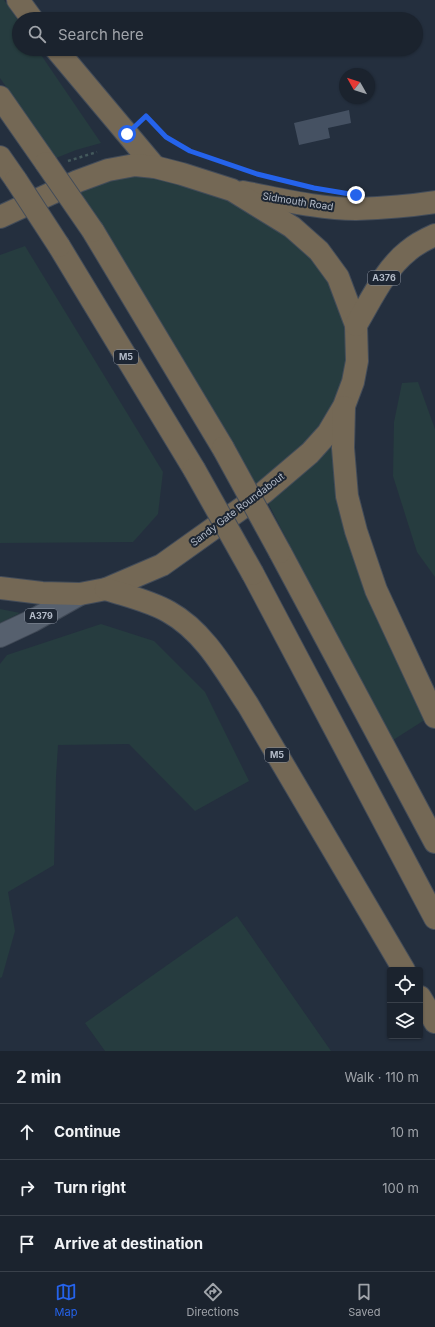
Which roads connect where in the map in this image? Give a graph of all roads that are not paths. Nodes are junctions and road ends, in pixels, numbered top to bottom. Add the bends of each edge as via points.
1 (18, 0) edge
2 (27, 12) edge
3 (62, 56) edge
4 (0, 97) edge
5 (0, 158) edge
6 (155, 167) junction
7 (232, 190) junction
8 (435, 202) edge
9 (0, 217) edge
10 (435, 235) edge
11 (356, 325) junction
12 (344, 406) junction
13 (0, 588) edge
14 (106, 589) junction
15 (80, 594) junction
16 (0, 636) edge
17 (435, 717) edge
18 (435, 842) edge
19 (435, 918) edge
20 (402, 967) edge
21 (423, 1002) edge
22 (435, 1022) edge

1 - 2 highway
3 - 6 highway
4 - 18 highway, bridge via 93,231 223,448
5 - 19 highway, M5, bridge via 59,246 194,469 253,574
6 - 7 highway, Sandy Gate Roundabout
6 - 9 highway, Sandy Gate Roundabout via 134,165 108,170
7 - 8 highway, Sidmouth Road via 316,205 355,209
7 - 11 highway, Sandy Gate Roundabout via 292,227 319,251 338,277
10 - 11 highway, A376 via 408,251 394,264
11 - 12 highway, Sandy Gate Roundabout via 357,361
12 - 14 highway, Sandy Gate Roundabout via 328,433 310,453 263,493 162,565
12 - 17 highway via 343,448 347,496 356,531 376,590
13 - 15 highway, Sandy Gate Roundabout via 42,594
14 - 15 highway, Sandy Gate Roundabout
14 - 20 highway, M5 via 169,612 200,637 248,705
15 - 16 main road, A379
21 - 22 highway

